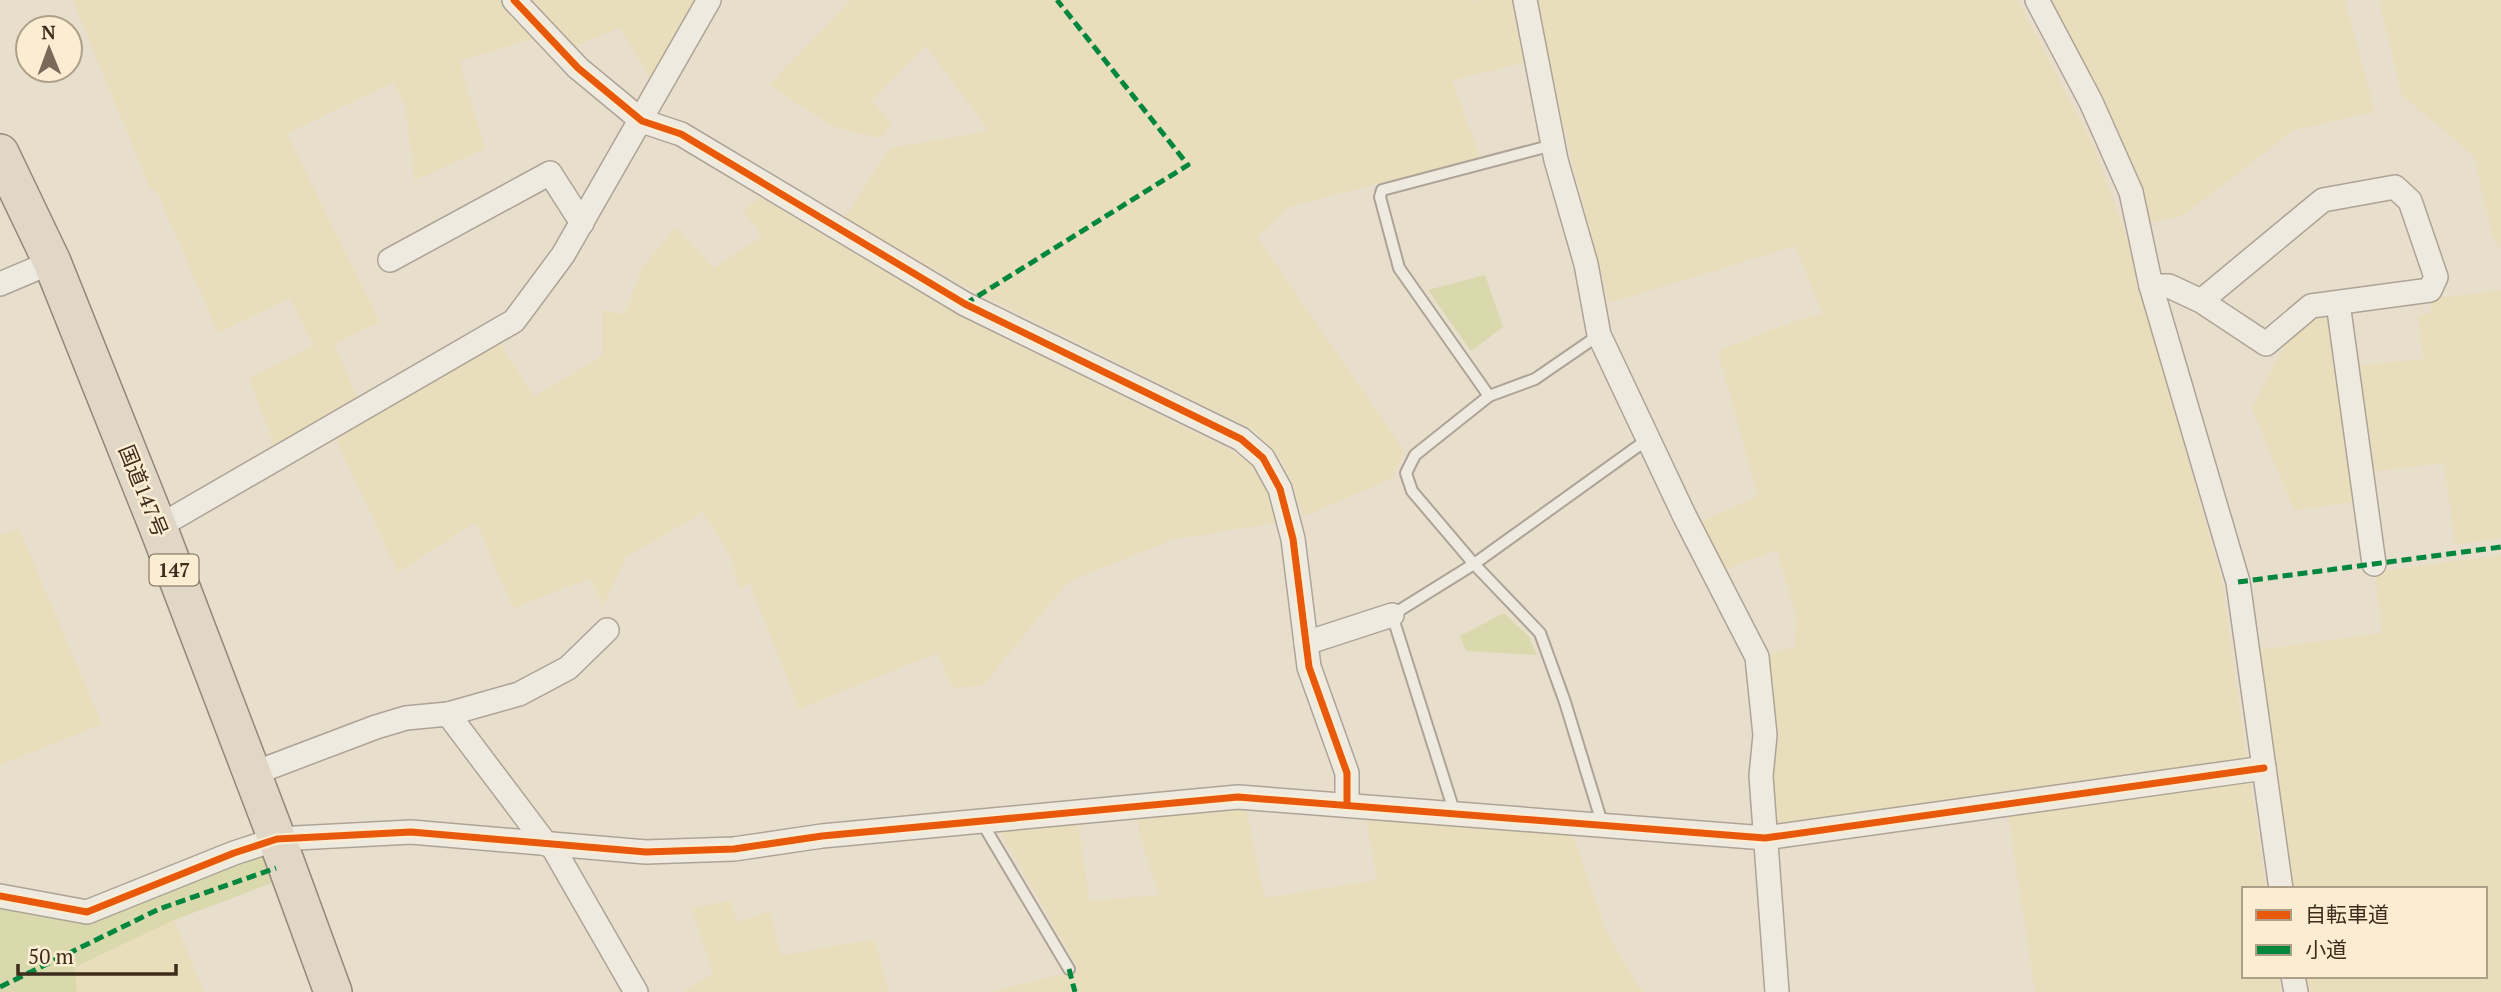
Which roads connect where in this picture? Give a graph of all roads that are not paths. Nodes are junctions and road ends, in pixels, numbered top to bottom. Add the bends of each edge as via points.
1 (514, 0) edge
2 (709, 0) edge
3 (1525, 0) edge
4 (2037, 0) edge
5 (642, 121) junction
6 (1553, 145) junction
7 (0, 153) edge
8 (582, 223) junction
9 (390, 260) dead end
10 (52, 262) junction
11 (0, 284) edge
12 (2151, 286) junction
13 (2201, 300) junction
14 (2338, 303) junction
15 (1599, 335) junction
16 (1489, 396) junction
17 (1648, 439) junction
18 (158, 527) junction
19 (1474, 564) junction
20 (2374, 564) dead end
21 (1392, 615) junction
22 (607, 630) dead end
23 (1306, 643) junction
24 (448, 714) junction
25 (2264, 768) junction
26 (252, 774) junction
27 (1348, 805) junction
28 (1455, 814) junction
29 (981, 821) junction
30 (1603, 826) junction
31 (1765, 838) junction
32 (277, 839) junction
33 (549, 844) junction
34 (2281, 887) edge
35 (0, 896) edge
36 (1069, 969) dead end
37 (333, 992) edge
38 (636, 992) edge
39 (1777, 992) edge

1 - 5 street via 578,68
2 - 5 street
3 - 6 street
4 - 12 street via 2091,102 2131,192
5 - 8 street
5 - 23 street via 681,134 965,303 1241,439 1263,458 1280,489 1293,539
6 - 15 street via 1586,264
6 - 16 lane via 1382,190 1380,197 1399,268
7 - 10 highway, 国道147号 / 147
8 - 9 street via 550,173
8 - 18 street via 564,256 514,321
10 - 11 street
10 - 18 highway, 国道147号 / 147
12 - 13 street via 2169,286
12 - 25 street via 2238,582
13 - 14 street via 2266,344 2311,306
13 - 14 street via 2323,200 2395,187 2410,201 2436,277 2430,290
14 - 20 street
15 - 16 lane via 1535,379
15 - 17 street
16 - 19 lane via 1415,455 1406,473 1412,491
17 - 19 lane
17 - 31 street via 1757,657 1765,735 1761,776
18 - 26 highway, 国道147号 / 147
19 - 21 lane
19 - 30 lane via 1540,633
21 - 23 street
21 - 28 lane
22 - 24 street via 556,675 519,694
23 - 27 street via 1309,667 1347,773
24 - 26 street via 406,718 376,727
24 - 33 street
25 - 31 street
25 - 34 street
26 - 32 highway, 国道147号 / 147
27 - 28 street
27 - 29 street via 1238,797
28 - 30 street
29 - 33 street via 734,849 646,852
29 - 36 lane
30 - 31 street
31 - 39 street
32 - 33 street via 411,832
32 - 35 street via 87,912
32 - 37 highway, 国道147号 / 147
33 - 38 street

